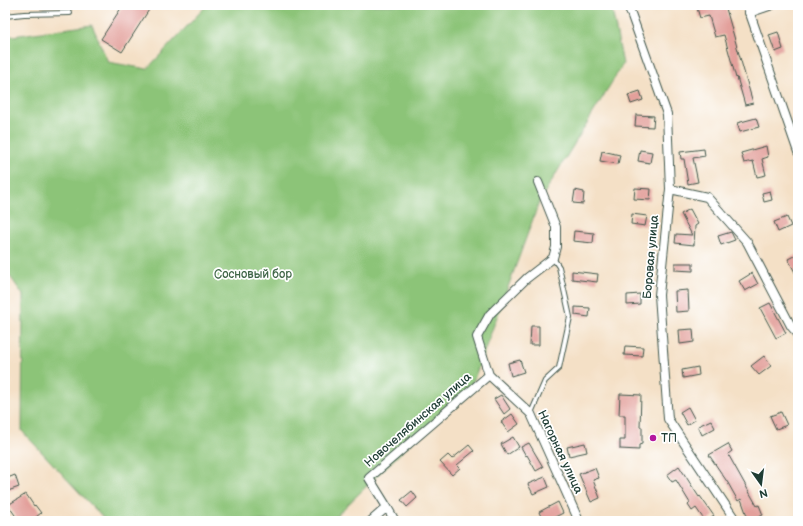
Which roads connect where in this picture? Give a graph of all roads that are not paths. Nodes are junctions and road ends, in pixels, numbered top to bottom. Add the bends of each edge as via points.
1 (628, 5) edge
2 (772, 5) edge
3 (748, 9) edge
4 (70, 13) dead end
5 (5, 16) edge
6 (798, 152) edge
7 (538, 182) dead end
8 (670, 188) junction
9 (553, 258) junction
10 (798, 334) edge
11 (489, 375) junction
12 (531, 414) junction
13 (387, 507) junction
14 (371, 521) edge
15 (395, 521) edge
16 (579, 521) edge
17 (736, 521) edge

1 - 8 street, Боровая улица via 667,114
2 - 3 street
3 - 6 street
4 - 5 lane
7 - 9 street via 556,227
8 - 10 street via 707,197 747,242 791,326
8 - 17 street, Боровая улица via 658,295 668,419
9 - 11 street, Нагорная улица via 527,278 490,314 480,331 477,337
9 - 12 lane via 559,267 570,317 559,368 545,381
11 - 12 street, Нагорная улица
11 - 13 street, Новочелябинская улица via 369,478
12 - 16 street, Нагорная улица
13 - 14 street
13 - 15 street

